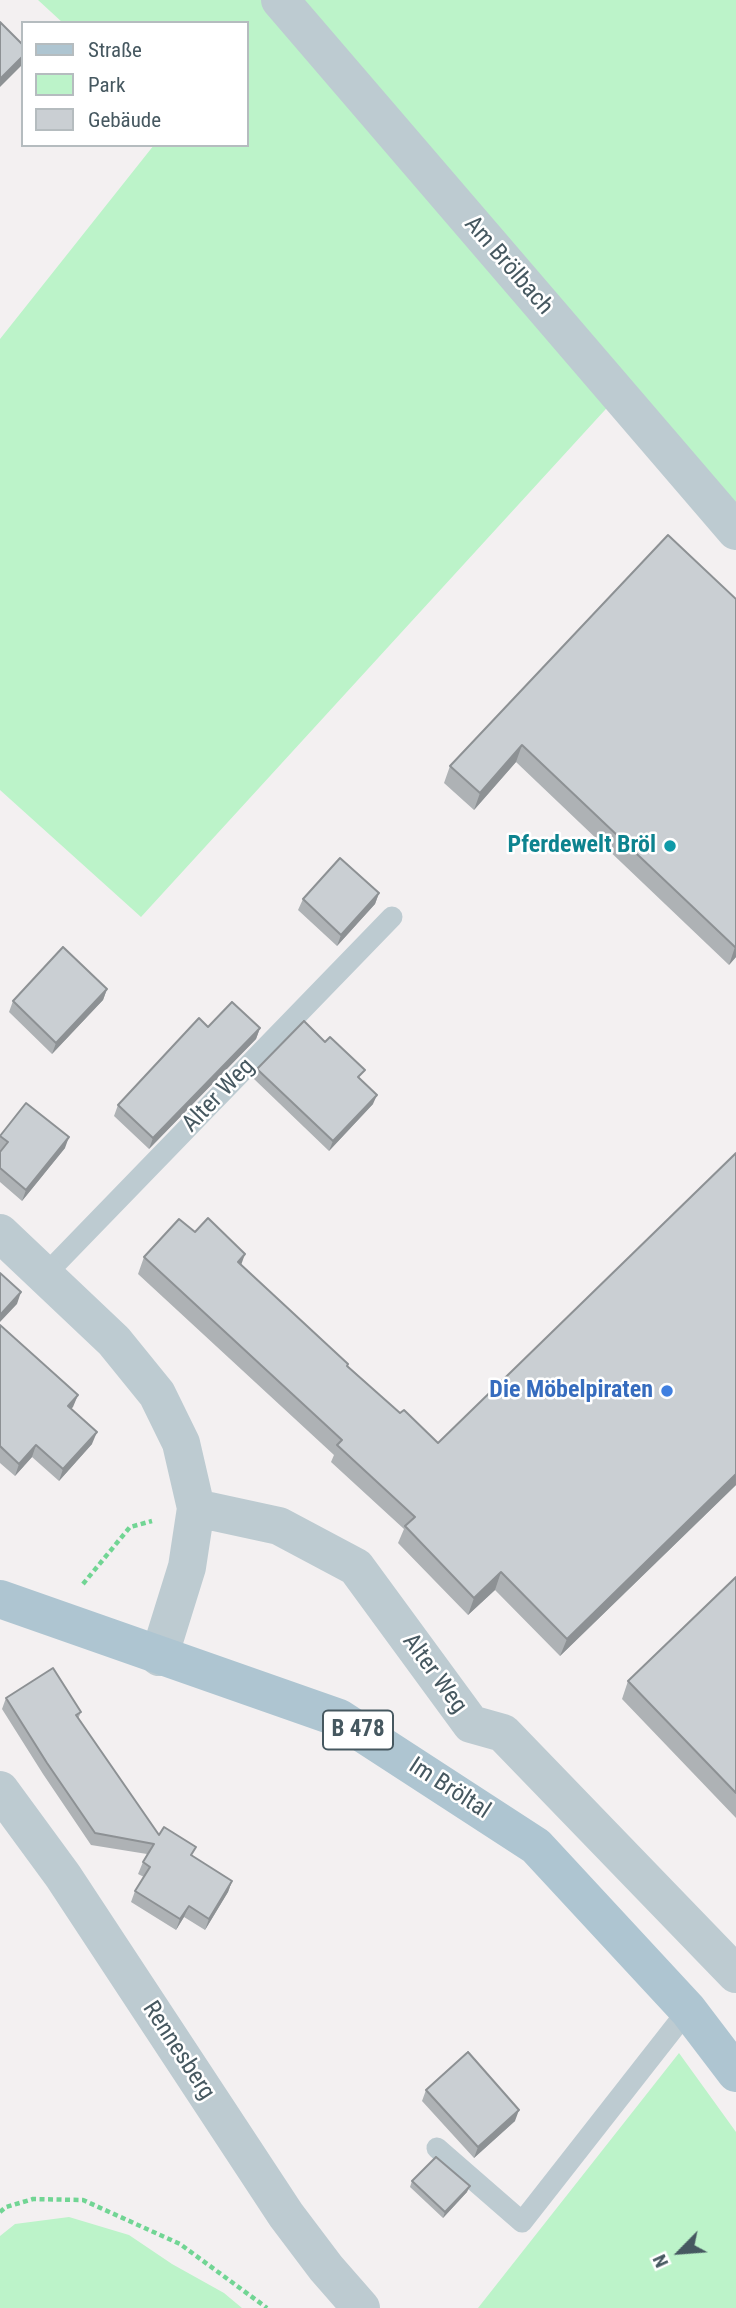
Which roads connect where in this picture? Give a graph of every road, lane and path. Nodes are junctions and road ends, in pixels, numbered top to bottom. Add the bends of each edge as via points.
1 (280, 0) edge
2 (736, 531) edge
3 (392, 917) dead end
4 (0, 1233) edge
5 (45, 1275) junction
6 (196, 1508) junction
7 (80, 1588) dead end
8 (0, 1600) edge
9 (159, 1657) junction
10 (0, 1790) edge
11 (736, 1974) edge
12 (688, 2010) junction
13 (736, 2073) edge
14 (437, 2148) dead end
15 (2, 2209) edge
16 (267, 2308) edge
17 (361, 2308) edge

1 - 2 street, Am Brölbach
3 - 5 lane, Alter Weg
4 - 5 street
5 - 6 street via 114,1341 157,1394 181,1443
6 - 7 path via 130,1527
6 - 9 street via 187,1567
6 - 11 street, Alter Weg via 279,1526 356,1567 471,1724 503,1733
8 - 9 main road, Im Bröltal / B 478
9 - 12 main road, Im Bröltal / B 478 via 339,1718 536,1846
10 - 17 street, Rennesberg via 63,1877 286,2215
12 - 13 main road, Im Bröltal / B 478
12 - 14 lane via 522,2222
15 - 16 path via 33,2199 83,2200 180,2244

